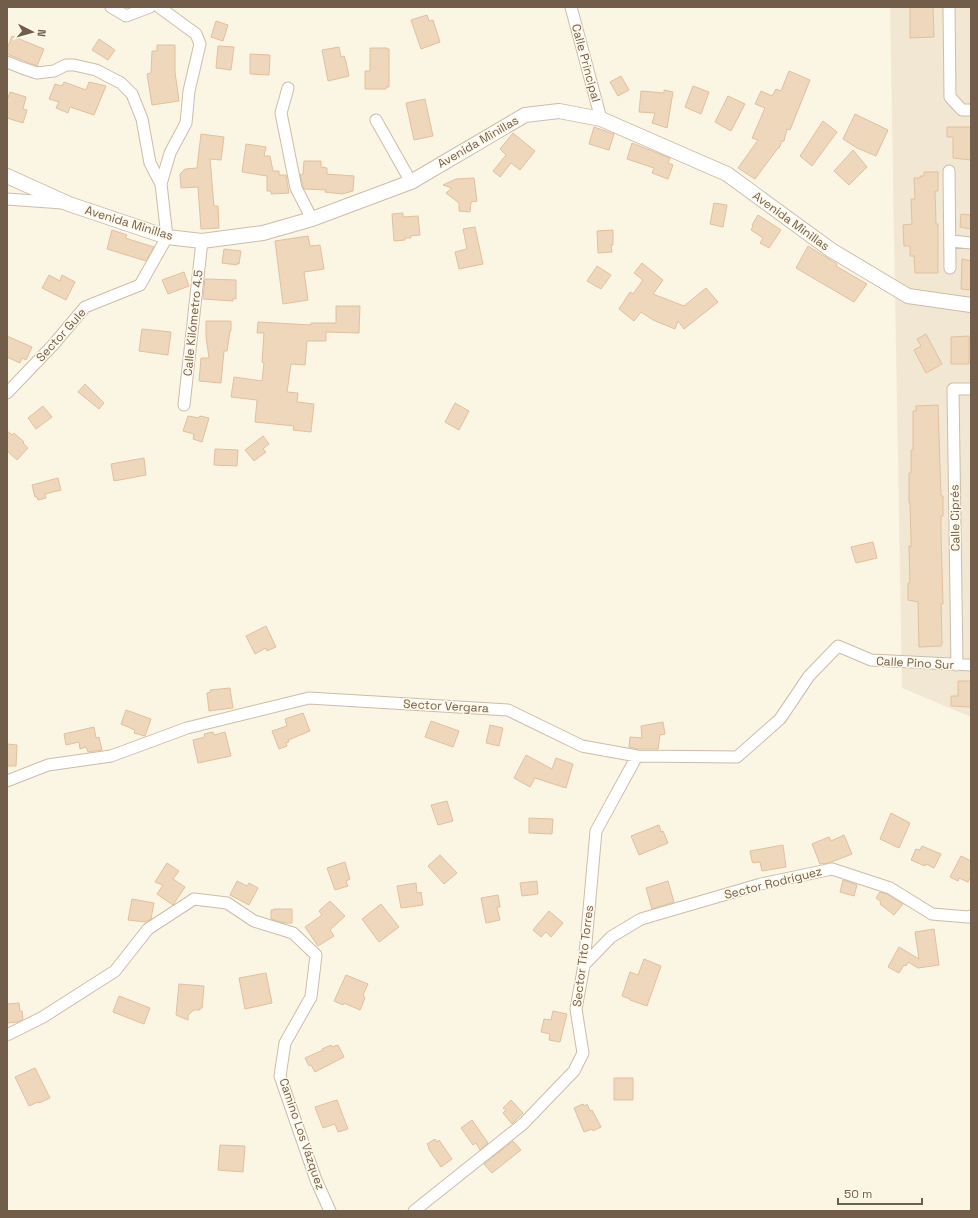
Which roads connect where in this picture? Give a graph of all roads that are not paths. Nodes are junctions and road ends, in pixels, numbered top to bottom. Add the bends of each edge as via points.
1 (111, 7) edge
2 (150, 7) edge
3 (159, 7) edge
4 (571, 7) edge
5 (949, 7) edge
6 (7, 62) edge
7 (288, 88) dead end
8 (971, 110) edge
9 (601, 119) junction
10 (376, 120) dead end
11 (949, 171) dead end
12 (7, 176) edge
13 (411, 182) junction
14 (161, 184) junction
15 (7, 199) edge
16 (68, 204) junction
17 (312, 218) junction
18 (167, 237) junction
19 (202, 241) junction
20 (951, 241) junction
21 (971, 243) edge
22 (950, 268) dead end
23 (971, 305) edge
24 (971, 389) edge
25 (7, 394) edge
26 (184, 405) dead end
27 (838, 646) joint
28 (957, 665) junction
29 (971, 665) edge
30 (637, 756) junction
31 (7, 781) edge
32 (971, 916) edge
33 (584, 965) junction
34 (7, 1035) edge
35 (330, 1211) edge
36 (414, 1211) edge

1 - 2 street via 126,16
3 - 14 street via 196,34 200,44 189,91 186,123 170,153
4 - 9 street, Calle Principal
5 - 8 street via 950,97 962,110
6 - 14 street via 37,73 74,65 96,70 121,83 132,94 142,119 150,163
7 - 17 street via 281,113 296,188
9 - 13 street, Avenida Minillas via 559,111 525,115
9 - 23 street, Avenida Minillas via 727,174 831,250 908,296
10 - 13 street
11 - 20 street
12 - 16 street, Avenida Minillas
13 - 17 street, Avenida Minillas
14 - 18 street
15 - 16 street
16 - 18 street, Avenida Minillas
17 - 19 street, Avenida Minillas via 263,233
18 - 19 street, Avenida Minillas
18 - 25 street, Sector Gule via 140,285 86,307
19 - 26 street, Calle Kilómetro 4.5
20 - 21 street
20 - 22 street
24 - 28 street, Calle Ciprés via 953,389
27 - 28 street, Calle Pino Sur via 871,660
27 - 30 street, Sector Vergara via 809,676 780,719 737,757
28 - 29 street, Calle Pino Sur
30 - 31 street, Sector Vergara via 582,746 508,710 309,698 187,728 111,756 48,765
30 - 33 street, Sector Tito Torres via 596,831
32 - 33 street, Sector Rodríguez via 932,914 890,888 832,869 761,884 641,919 611,936
33 - 36 street, Sector Tito Torres via 576,1010 584,1053 574,1071 523,1124
34 - 35 street, Camino Los Vázquez via 43,1017 114,970 148,929 194,899 227,903 254,921 293,933 316,955 311,997 285,1043 280,1076 316,1180

